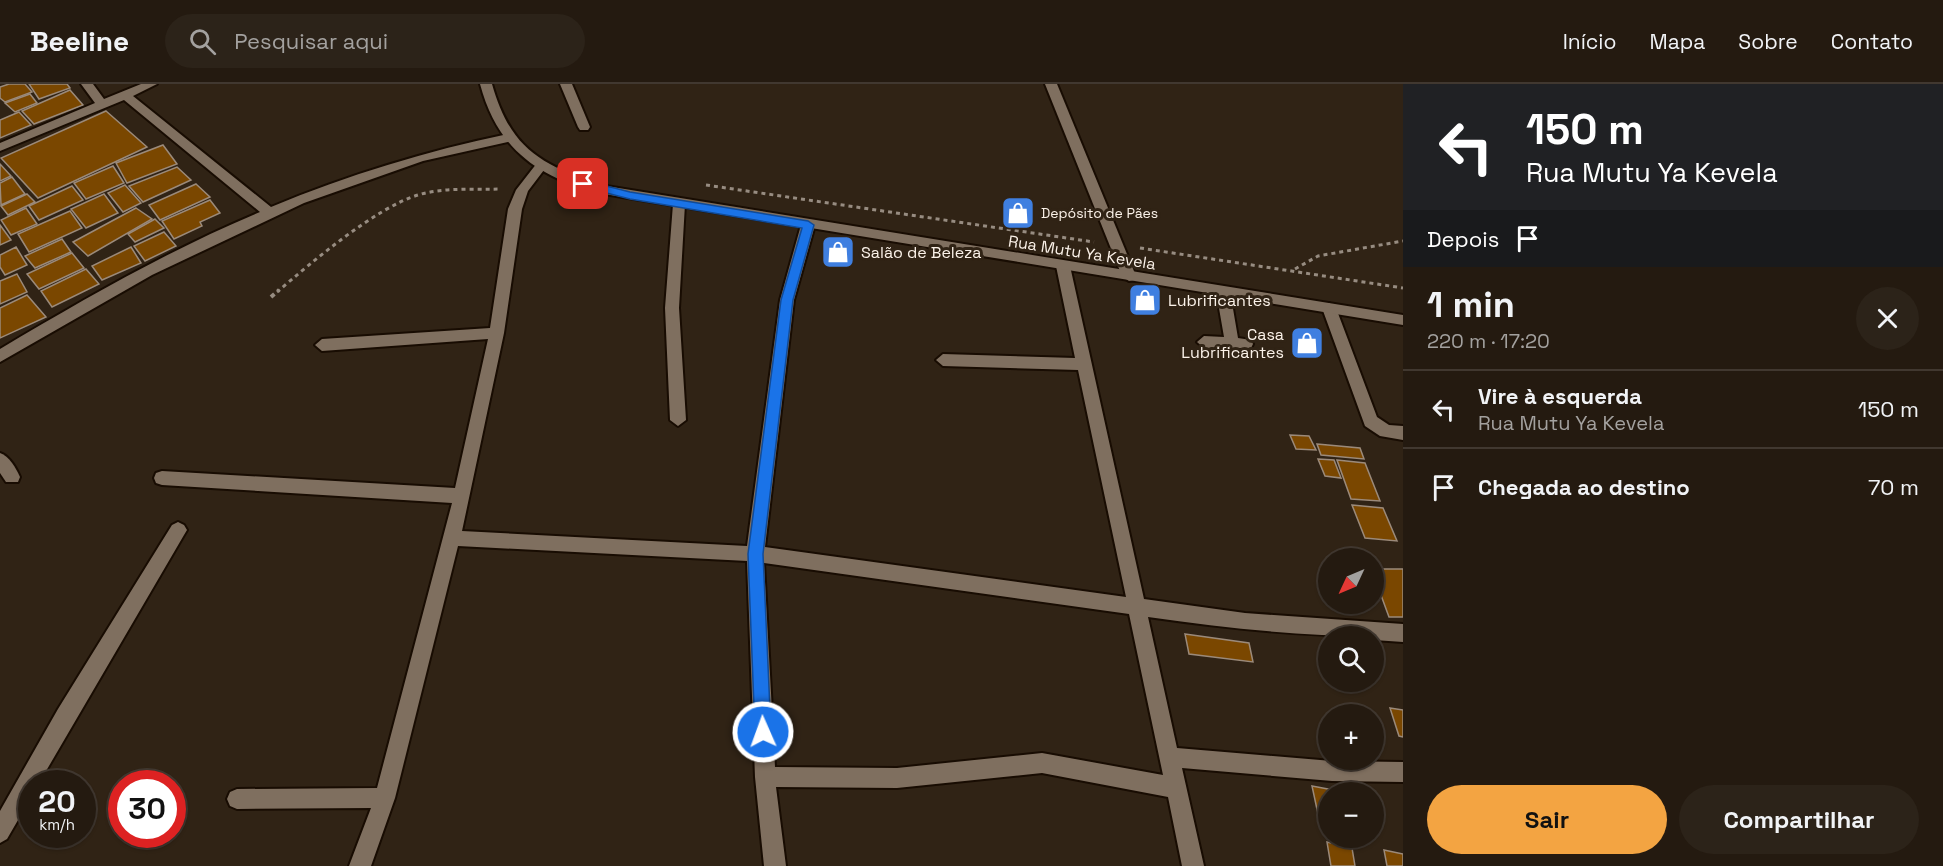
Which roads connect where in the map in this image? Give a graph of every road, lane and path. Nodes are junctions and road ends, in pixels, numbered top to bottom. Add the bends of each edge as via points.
1 (87, 84) edge
2 (151, 84) edge
3 (486, 84) edge
4 (566, 84) edge
5 (1051, 84) edge
6 (125, 96) junction
7 (102, 105) junction
8 (584, 127) dead end
9 (508, 138) junction
10 (0, 147) edge
11 (541, 166) junction
12 (696, 184) dead end
13 (522, 190) junction
14 (679, 204) junction
15 (269, 213) junction
16 (808, 225) junction
17 (1403, 241) edge
18 (1116, 245) junction
19 (1063, 266) junction
20 (1293, 270) junction
21 (1129, 276) junction
22 (1403, 288) edge
23 (1223, 291) junction
24 (272, 297) dead end
25 (1329, 308) junction
26 (1403, 320) edge
27 (497, 333) junction
28 (1204, 342) dead end
29 (322, 345) dead end
30 (0, 356) edge
31 (943, 360) dead end
32 (1084, 364) junction
33 (678, 420) dead end
34 (1403, 433) edge
35 (0, 460) edge
36 (12, 477) dead end
37 (162, 478) dead end
38 (462, 496) junction
39 (178, 530) dead end
40 (451, 538) junction
41 (755, 554) junction
42 (1137, 606) junction
43 (1403, 633) edge
44 (1169, 757) junction
45 (1403, 772) edge
46 (765, 777) junction
47 (1177, 788) junction
48 (385, 798) junction
49 (237, 799) dead end
50 (0, 832) edge
51 (360, 866) edge
52 (775, 866) edge
53 (1193, 866) edge

1 - 7 street
2 - 6 street
3 - 9 street, Rua Mutu Ya Kevela via 490,102
4 - 8 street
5 - 18 street
6 - 7 street
6 - 15 street
7 - 10 street
9 - 11 street, Rua Mutu Ya Kevela
9 - 15 street via 407,161
11 - 13 street
11 - 14 street, Rua Mutu Ya Kevela via 598,189
12 - 18 path
13 - 24 path via 448,190 400,201 320,255
13 - 27 street via 515,209
14 - 16 street, Rua Mutu Ya Kevela
14 - 33 street via 672,308
15 - 30 street via 143,273
16 - 19 street, Rua Mutu Ya Kevela
16 - 41 street via 787,300
17 - 20 path via 1318,256
18 - 20 path
18 - 21 street
19 - 21 street, Rua Mutu Ya Kevela
19 - 32 street
20 - 22 path
21 - 23 street, Rua Mutu Ya Kevela
23 - 25 street, Rua Mutu Ya Kevela
23 - 28 street via 1239,344
25 - 26 street, Rua Mutu Ya Kevela
25 - 34 street via 1371,422 1386,431
27 - 29 street
27 - 38 street
31 - 32 street
32 - 42 street
35 - 36 street
37 - 38 street
38 - 40 street
39 - 50 street
40 - 41 street
40 - 48 street
41 - 42 street
41 - 46 street
42 - 43 street via 1245,622
42 - 44 street
44 - 45 street via 1332,771
44 - 47 street
46 - 47 street via 897,778 1042,763
46 - 52 street
47 - 53 street
48 - 49 street
48 - 51 street

